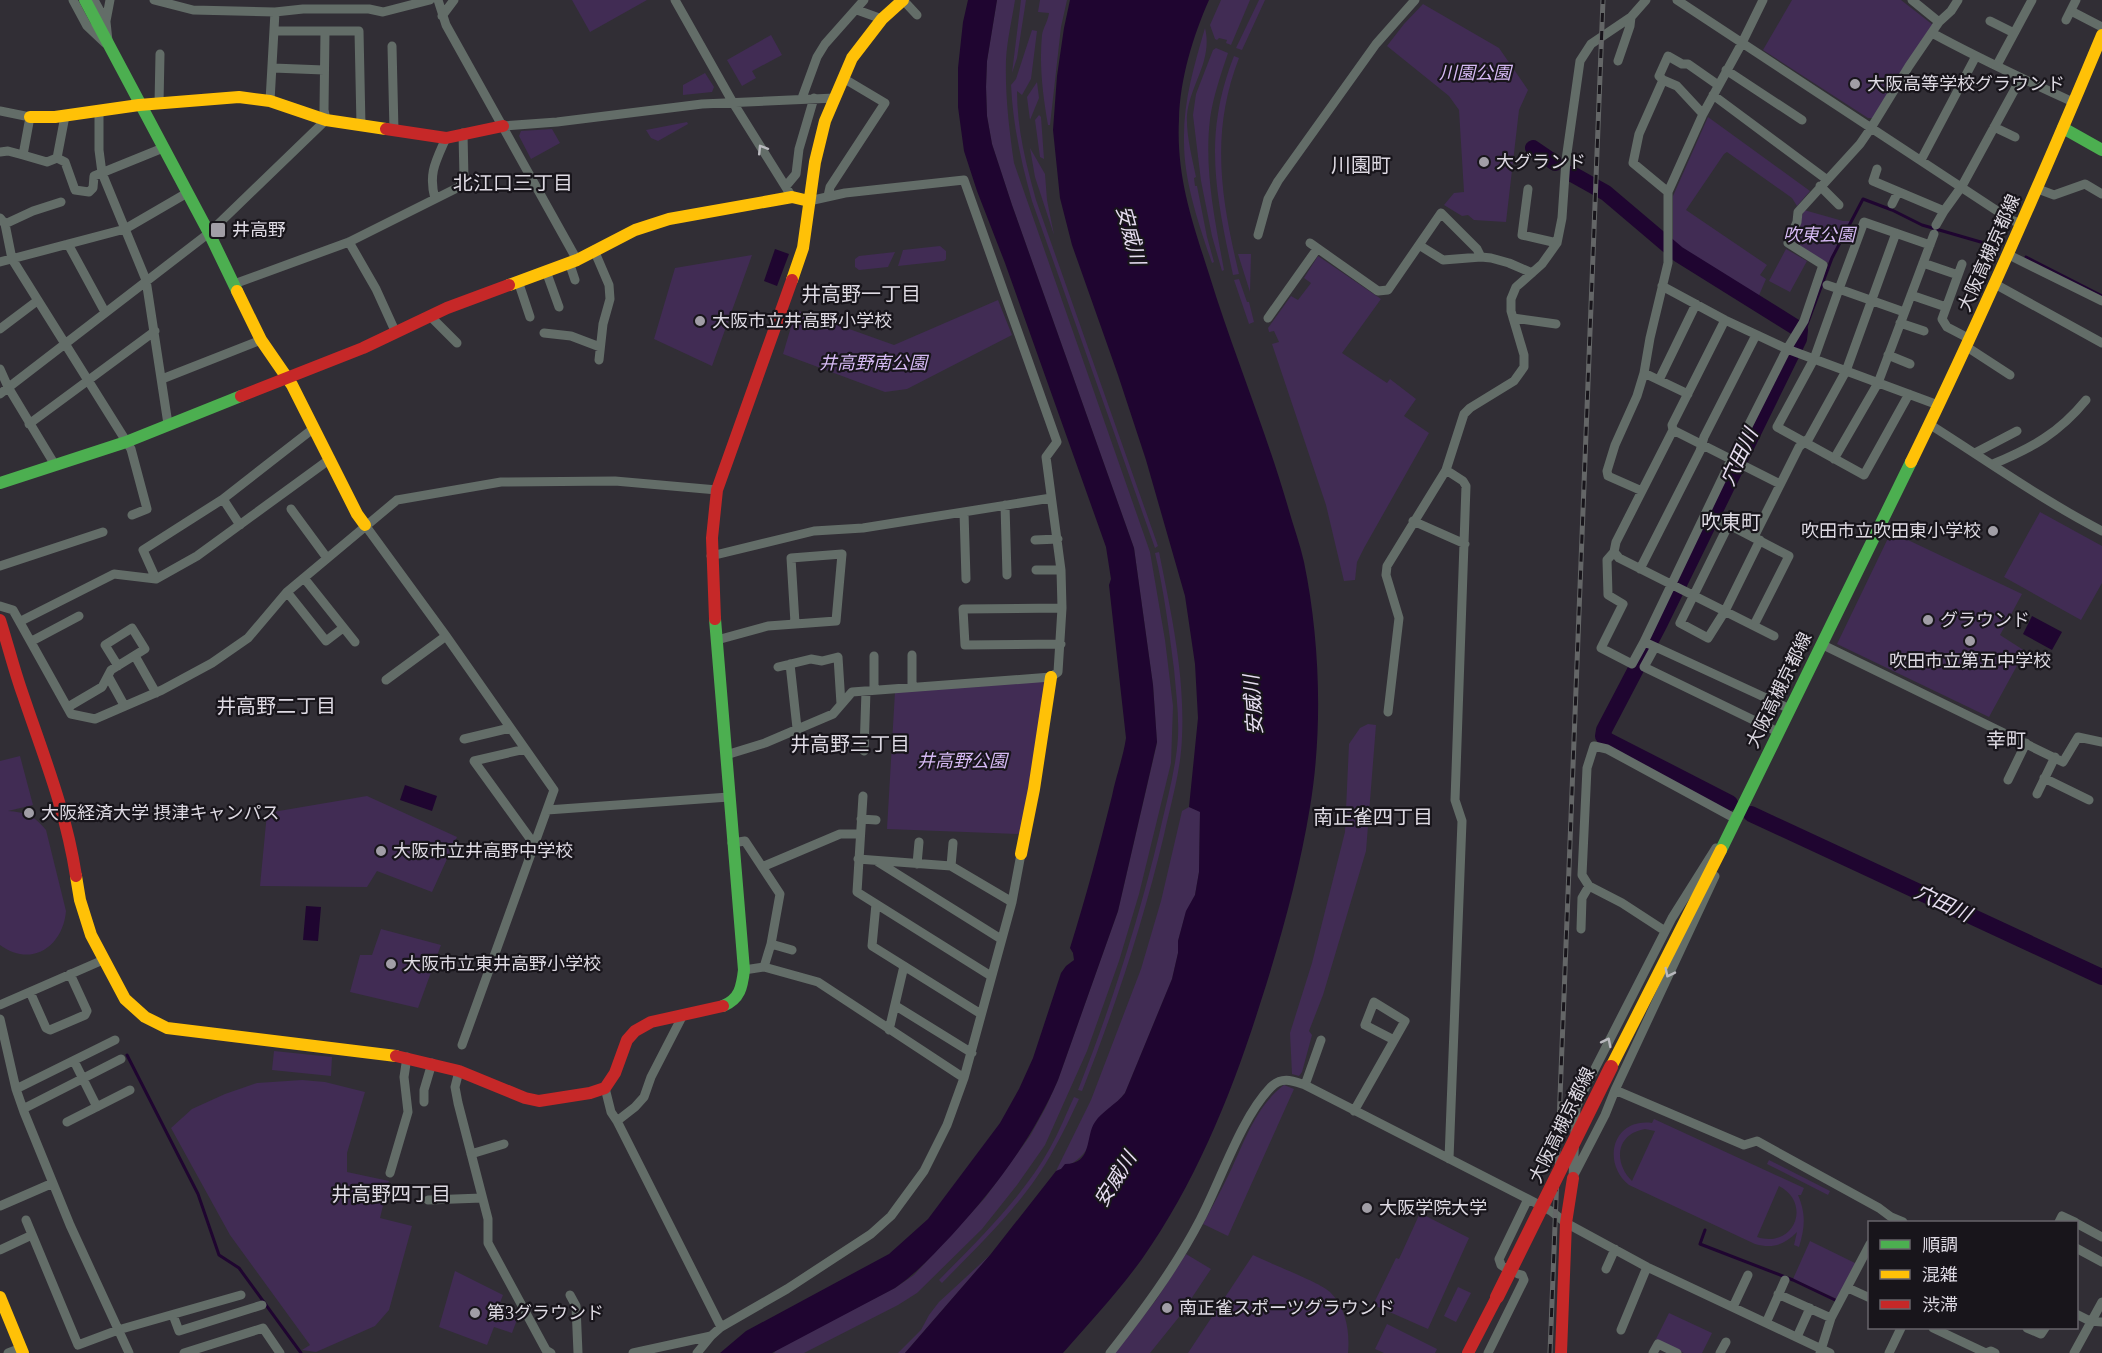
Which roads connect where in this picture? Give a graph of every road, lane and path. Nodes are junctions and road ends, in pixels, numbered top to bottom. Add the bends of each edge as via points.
1 (73, 0) edge
2 (85, 0) edge
3 (94, 0) edge
4 (110, 0) edge
5 (154, 0) edge
6 (430, 0) edge
7 (438, 0) edge
8 (454, 0) edge
9 (675, 0) edge
10 (864, 0) edge
11 (903, 0) edge
12 (1415, 0) edge
13 (1646, 0) edge
14 (1677, 0) edge
15 (1697, 0) edge
16 (1763, 0) edge
17 (1912, 0) edge
18 (1958, 0) edge
19 (2032, 0) edge
20 (2076, 0) edge
21 (336, 4) edge
22 (369, 4) edge
23 (303, 5) edge
24 (857, 10) junction
25 (1691, 10) junction
26 (2071, 11) junction
27 (275, 12) junction
28 (916, 15) dead end
29 (442, 16) junction
30 (1631, 17) junction
31 (882, 19) junction
32 (2066, 20) dead end
33 (1990, 21) dead end
34 (106, 22) junction
35 (1939, 22) junction
36 (2102, 27) edge
37 (275, 31) junction
38 (325, 31) junction
39 (1932, 33) junction
40 (2014, 33) junction
41 (2102, 34) edge
42 (1742, 43) junction
43 (109, 46) junction
44 (392, 46) dead end
45 (160, 54) dead end
46 (1976, 56) junction
47 (1618, 61) dead end
48 (1997, 65) junction
49 (273, 68) junction
50 (324, 70) junction
51 (1726, 70) junction
52 (843, 78) junction
53 (2020, 78) junction
54 (1663, 80) junction
55 (1718, 85) junction
56 (1713, 95) junction
57 (802, 98) junction
58 (814, 98) junction
59 (835, 98) junction
60 (270, 101) junction
61 (732, 101) junction
62 (2073, 102) junction
63 (159, 104) junction
64 (139, 105) junction
65 (0, 111) edge
66 (99, 111) junction
67 (1702, 114) junction
68 (65, 116) junction
69 (30, 117) junction
70 (326, 120) junction
71 (1803, 120) dead end
72 (361, 126) junction
73 (502, 126) junction
74 (1994, 127) junction
75 (1871, 128) junction
76 (2063, 128) junction
77 (394, 131) junction
78 (463, 133) junction
79 (2015, 137) dead end
80 (446, 138) junction
81 (163, 148) junction
82 (2102, 150) edge
83 (0, 152) edge
84 (23, 156) junction
85 (57, 158) junction
86 (1921, 160) junction
87 (1877, 169) dead end
88 (102, 173) junction
89 (1823, 182) junction
90 (1962, 186) junction
91 (1528, 189) dead end
92 (2038, 189) junction
93 (789, 191) junction
94 (1668, 192) junction
95 (1898, 192) junction
96 (187, 193) junction
97 (2102, 194) edge
98 (50, 195) dead end
99 (828, 196) junction
100 (435, 199) junction
101 (809, 201) junction
102 (1892, 204) dead end
103 (1839, 205) dead end
104 (1944, 211) junction
105 (2, 221) edge
106 (2022, 224) junction
107 (125, 229) junction
108 (208, 233) junction
109 (1896, 233) junction
110 (1258, 235) dead end
111 (349, 242) junction
112 (1557, 243) junction
113 (68, 244) junction
114 (1930, 244) junction
115 (1419, 245) junction
116 (594, 250) junction
117 (2009, 255) junction
118 (1481, 256) junction
119 (12, 259) junction
120 (573, 261) junction
121 (0, 262) edge
122 (1923, 262) junction
123 (1962, 264) dead end
124 (546, 271) junction
125 (1532, 273) junction
126 (1958, 274) junction
127 (146, 280) junction
128 (575, 280) dead end
129 (518, 281) junction
130 (234, 284) junction
131 (1995, 284) junction
132 (1827, 285) dead end
133 (1662, 286) junction
134 (1839, 289) junction
135 (1911, 295) junction
136 (1872, 300) junction
137 (37, 301) junction
138 (2102, 301) edge
139 (1696, 304) junction
140 (559, 307) dead end
141 (1946, 307) junction
142 (105, 312) junction
143 (1904, 312) junction
144 (430, 316) junction
145 (530, 317) dead end
146 (1268, 318) dead end
147 (1513, 318) junction
148 (1725, 320) junction
149 (1900, 322) junction
150 (1556, 324) dead end
151 (0, 329) edge
152 (155, 331) junction
153 (1923, 331) dead end
154 (396, 333) junction
155 (544, 333) dead end
156 (1756, 334) junction
157 (261, 339) junction
158 (457, 343) dead end
159 (1969, 343) junction
160 (2102, 343) edge
161 (64, 344) junction
162 (600, 347) junction
163 (1787, 349) junction
164 (1888, 355) junction
165 (1814, 359) junction
166 (599, 360) dead end
167 (1911, 364) dead end
168 (0, 369) edge
169 (1845, 371) junction
170 (1644, 374) junction
171 (2010, 375) dead end
172 (286, 378) junction
173 (162, 379) junction
174 (87, 380) junction
175 (1659, 380) junction
176 (1878, 383) junction
177 (4, 390) edge
178 (1688, 394) junction
179 (1909, 394) junction
180 (2086, 400) dead end
181 (1938, 405) junction
182 (29, 424) junction
183 (168, 424) junction
184 (1929, 424) junction
185 (314, 428) junction
186 (1673, 430) junction
187 (2017, 431) dead end
188 (126, 442) junction
189 (1804, 442) junction
190 (1702, 444) junction
191 (1975, 453) junction
192 (330, 459) junction
193 (1834, 459) junction
194 (1731, 460) junction
195 (1993, 464) junction
196 (55, 465) junction
197 (1446, 470) junction
198 (0, 483) edge
199 (1780, 484) junction
200 (717, 490) junction
201 (1642, 491) junction
202 (1051, 498) junction
203 (223, 499) junction
204 (1005, 505) junction
205 (291, 509) dead end
206 (964, 512) junction
207 (132, 515) dead end
208 (1716, 518) dead end
209 (1413, 521) junction
210 (1729, 524) junction
211 (240, 525) junction
212 (365, 525) junction
213 (2102, 531) edge
214 (103, 532) dead end
215 (1757, 538) junction
216 (1058, 539) junction
217 (1035, 540) dead end
218 (1465, 544) junction
219 (1614, 552) junction
220 (711, 556) junction
221 (327, 558) junction
222 (0, 566) edge
223 (1641, 569) junction
224 (1036, 570) dead end
225 (1061, 570) junction
226 (1007, 575) dead end
227 (304, 578) junction
228 (156, 579) junction
229 (966, 579) dead end
230 (1676, 587) junction
231 (287, 592) junction
232 (1694, 596) junction
233 (0, 606) edge
234 (1062, 608) junction
235 (1725, 611) junction
236 (79, 616) dead end
237 (0, 620) edge
238 (21, 621) junction
239 (795, 623) junction
240 (1754, 625) junction
241 (343, 628) junction
242 (446, 636) junction
243 (1774, 636) dead end
244 (717, 640) junction
245 (32, 641) junction
246 (355, 642) dead end
247 (1061, 644) junction
248 (1821, 644) junction
249 (1650, 645) junction
250 (912, 655) dead end
251 (135, 656) junction
252 (874, 656) dead end
253 (790, 664) junction
254 (118, 666) junction
255 (778, 667) dead end
256 (108, 676) junction
257 (1051, 677) junction
258 (386, 680) dead end
259 (912, 687) junction
260 (870, 690) junction
261 (156, 693) junction
262 (841, 704) junction
263 (124, 705) junction
264 (68, 707) junction
265 (1790, 709) junction
266 (1388, 712) dead end
267 (510, 728) junction
268 (797, 728) junction
269 (1778, 732) junction
270 (464, 739) dead end
271 (2102, 742) edge
272 (2026, 743) junction
273 (525, 749) junction
274 (864, 751) dead end
275 (726, 755) junction
276 (2055, 758) junction
277 (2044, 778) junction
278 (2008, 780) dead end
279 (2037, 794) dead end
280 (863, 796) dead end
281 (729, 797) junction
282 (2089, 800) dead end
283 (547, 810) junction
284 (861, 819) junction
285 (1736, 819) junction
286 (876, 820) dead end
287 (860, 834) junction
288 (919, 842) dead end
289 (1725, 842) junction
290 (732, 843) junction
291 (953, 843) dead end
292 (534, 844) junction
293 (1021, 854) joint
294 (858, 859) junction
295 (875, 860) junction
296 (917, 864) junction
297 (951, 866) junction
298 (762, 867) junction
299 (1589, 886) junction
300 (1012, 902) junction
301 (876, 904) junction
302 (1581, 928) dead end
303 (1665, 931) junction
304 (1001, 939) junction
305 (771, 944) junction
306 (792, 950) dead end
307 (103, 960) junction
308 (904, 966) junction
309 (764, 967) junction
310 (744, 970) junction
311 (70, 974) junction
312 (991, 976) junction
313 (30, 992) junction
314 (0, 1005) edge
315 (896, 1006) junction
316 (981, 1014) junction
317 (683, 1015) junction
318 (0, 1019) edge
319 (889, 1030) junction
320 (2, 1040) edge
321 (115, 1040) dead end
322 (1321, 1040) dead end
323 (1394, 1040) junction
324 (462, 1045) dead end
325 (972, 1053) junction
326 (407, 1056) junction
327 (121, 1059) dead end
328 (74, 1061) junction
329 (432, 1063) junction
330 (459, 1071) junction
331 (83, 1078) junction
332 (964, 1078) junction
333 (1305, 1085) junction
334 (605, 1088) junction
335 (16, 1089) junction
336 (130, 1090) dead end
337 (1615, 1090) junction
338 (424, 1102) dead end
339 (97, 1107) junction
340 (23, 1109) junction
341 (1354, 1111) junction
342 (617, 1121) junction
343 (67, 1122) dead end
344 (504, 1144) dead end
345 (471, 1154) junction
346 (1449, 1159) junction
347 (390, 1173) dead end
348 (1573, 1178) junction
349 (53, 1183) junction
350 (482, 1198) junction
351 (1528, 1199) junction
352 (428, 1200) dead end
353 (0, 1206) edge
354 (1882, 1218) edge
355 (26, 1220) dead end
356 (1898, 1221) edge
357 (2060, 1221) edge
358 (2072, 1221) edge
359 (1566, 1223) junction
360 (2078, 1224) edge
361 (32, 1235) junction
362 (2102, 1237) edge
363 (1868, 1246) edge
364 (1615, 1249) junction
365 (2078, 1249) edge
366 (0, 1250) edge
367 (2102, 1262) edge
368 (1504, 1267) dead end
369 (1647, 1267) junction
370 (1606, 1269) dead end
371 (1518, 1274) dead end
372 (1748, 1275) dead end
373 (1785, 1280) dead end
374 (1848, 1288) junction
375 (1778, 1294) junction
376 (241, 1295) dead end
377 (570, 1295) dead end
378 (0, 1297) edge
379 (1868, 1298) edge
380 (2102, 1302) edge
381 (262, 1305) dead end
382 (1733, 1307) junction
383 (1810, 1308) junction
384 (174, 1314) junction
385 (2078, 1315) edge
386 (1831, 1318) junction
387 (4, 1321) edge
388 (2090, 1321) junction
389 (2102, 1322) edge
390 (1766, 1323) junction
391 (721, 1327) junction
392 (1901, 1329) edge
393 (1934, 1329) edge
394 (2029, 1329) edge
395 (2044, 1329) edge
396 (118, 1330) junction
397 (1621, 1330) dead end
398 (711, 1336) junction
399 (1797, 1337) junction
400 (1726, 1342) dead end
401 (17, 1351) edge
402 (1824, 1352) edge
403 (129, 1353) edge
404 (184, 1353) edge
405 (280, 1353) edge
406 (551, 1353) edge
407 (578, 1353) edge
408 (633, 1353) edge
409 (697, 1353) edge
410 (1110, 1353) edge
411 (1468, 1353) edge
412 (1488, 1353) edge
413 (1561, 1353) edge
414 (1653, 1353) edge
415 (1677, 1353) edge
416 (1720, 1353) edge
417 (1889, 1353) edge
418 (1995, 1353) edge
419 (2074, 1353) edge

1 - 43 street via 87,26
2 - 43 street
3 - 34 street
4 - 34 street
5 - 27 street via 193,10
6 - 22 street via 383,12
7 - 29 street
8 - 29 street
9 - 61 street
10 - 24 street
11 - 28 street
11 - 31 street
12 - 110 street via 1376,44 1278,182
13 - 30 street
14 - 25 street
15 - 25 street
16 - 42 street
17 - 35 street
18 - 35 street
19 - 40 street
20 - 26 street
21 - 22 street
21 - 23 street
23 - 27 street
24 - 31 street
24 - 57 street via 825,44
25 - 42 street
26 - 32 street
26 - 36 street
27 - 37 street
29 - 73 street
30 - 47 street
30 - 112 street via 1591,44 1580,61
31 - 52 street via 852,58
33 - 40 street
34 - 43 street
35 - 39 street
37 - 38 street
37 - 49 street
38 - 50 street
38 - 72 street via 359,31
39 - 46 street
39 - 75 street
40 - 48 street
41 - 62 street, 大阪高槻京都線
42 - 51 street
42 - 75 street
43 - 64 street
44 - 77 street
45 - 63 street
46 - 48 street
46 - 86 street
48 - 53 street
49 - 50 street
49 - 60 street
50 - 70 street
51 - 55 street
51 - 71 street
52 - 59 street
52 - 99 street via 885,103
53 - 62 street
53 - 74 street
54 - 55 street via 1659,75 1668,56 1688,64
54 - 67 street via 1677,86
54 - 94 street via 1639,134 1634,163
55 - 56 street
56 - 67 street
56 - 89 street
57 - 58 street
57 - 61 street
58 - 59 street
58 - 93 street
59 - 101 street via 825,121
60 - 63 street via 239,97
60 - 70 street
61 - 73 street
93 -> 61 street
62 - 76 street, 大阪高槻京都線
63 - 64 street
64 - 66 street
64 - 81 street
65 - 69 street
66 - 68 street
66 - 88 street
67 - 94 street
68 - 69 street
68 - 85 street
69 - 84 street
70 - 72 street
70 - 108 street
72 - 77 street
73 - 78 street
73 - 120 street
74 - 79 street
74 - 90 street
75 - 86 street
75 - 89 street
76 - 82 street
76 - 92 street, 大阪高槻京都線
77 - 80 street
78 - 80 street
78 - 100 street via 464,179 459,187
80 - 100 street via 433,168 431,184
81 - 88 street
81 - 96 street
83 - 84 street
84 - 85 street via 48,162
85 - 88 street via 65,162 75,190 89,192 94,176
86 - 90 street
87 - 95 street via 1873,181
88 - 107 street
89 - 103 street
89 - 163 street via 1798,212 1788,243 1823,265 1804,321
90 - 104 street
90 - 106 street
91 - 112 street via 1522,235
92 - 97 street via 2054,195 2085,184
92 - 106 street, 大阪高槻京都線
93 - 101 street
93 - 116 street via 669,219
94 - 133 street via 1668,263
95 - 102 street
95 - 104 street
96 - 107 street
96 - 108 street
98 - 105 street via 57,203
99 - 101 street
99 - 202 street via 964,180 1057,442 1046,457
100 - 111 street
101 - 200 street via 804,248
104 - 114 street
105 - 119 street
106 - 117 street, 大阪高槻京都線
107 - 113 street
107 - 127 street
108 - 127 street
108 - 130 street
109 - 114 street
109 - 134 street via 1864,222
109 - 136 street
111 - 130 street
111 - 154 street
112 - 125 street via 1551,255
113 - 119 street
113 - 142 street
114 - 122 street
115 - 118 street via 1443,260
115 - 118 street via 1442,213
115 - 146 street via 1388,290 1378,291 1314,246
116 - 120 street
116 - 162 street via 609,285 610,299
117 - 131 street, 大阪高槻京都線
117 - 138 street
118 - 125 street
119 - 121 street
119 - 137 street
120 - 124 street
120 - 128 street
122 - 126 street
122 - 135 street
123 - 126 street
124 - 129 street
124 - 140 street
125 - 147 street via 1513,292
126 - 141 street
127 - 142 street
127 - 152 street
129 - 144 street
129 - 145 street
130 - 157 street
131 - 159 street, 大阪高槻京都線
131 - 160 street
132 - 134 street
133 - 139 street
133 - 170 street
134 - 136 street
134 - 165 street
135 - 141 street
135 - 143 street
136 - 143 street
136 - 169 street
137 - 151 street
137 - 161 street
139 - 148 street
139 - 175 street
141 - 159 street via 1942,319 1947,327
142 - 161 street
143 - 149 street
144 - 154 street
144 - 158 street
147 - 150 street
147 - 197 street via 1523,347 1524,367 1514,381 1464,414
148 - 156 street
148 - 178 street
149 - 153 street
149 - 164 street
152 - 173 street
152 - 174 street
154 - 172 street
155 - 162 street via 571,336
156 - 163 street
156 - 190 street
157 - 172 street
157 - 173 street
159 - 171 street
159 - 181 street, 大阪高槻京都線
161 - 174 street
161 - 177 street
162 - 166 street
163 - 165 street
163 - 194 street
164 - 167 street
164 - 176 street
165 - 169 street
165 - 189 street via 1777,427
168 - 177 street
169 - 176 street
169 - 189 street
170 - 175 street
170 - 201 street via 1607,471 1608,476
172 - 183 street
172 - 185 street
173 - 183 street
174 - 182 street
174 - 188 street
175 - 178 street
176 - 179 street
176 - 193 street
177 - 182 street
178 - 186 street
179 - 181 street
179 - 193 street via 1863,475
180 - 195 street via 2058,430 2024,452
181 - 184 street, 大阪高槻京都線
182 - 196 street
183 - 188 street
184 - 191 street
184 - 248 street, 大阪高槻京都線
185 - 192 street
185 - 203 street
186 - 190 street
186 - 201 street
187 - 191 street
188 - 196 street
188 - 207 street via 147,509
189 - 193 street
189 - 199 street
190 - 194 street
190 - 223 street
191 - 195 street
192 - 211 street
192 - 212 street
194 - 199 street
194 - 230 street
195 - 213 street via 2060,509
196 - 198 street
197 - 209 street
197 - 218 street via 1466,486
199 - 215 street
200 - 212 street via 615,481 501,482 397,500
200 - 220 street
201 - 219 street
202 - 204 street
202 - 216 street
203 - 211 street
203 - 228 street via 143,550
204 - 206 street
204 - 226 street
205 - 221 street
206 - 220 street via 863,528 814,531
206 - 229 street
208 - 210 street
209 - 218 street
209 - 266 street via 1386,569 1399,618
210 - 215 street
210 - 232 street
211 - 228 street
212 - 221 street
212 - 242 street
214 - 222 street
215 - 235 street
215 - 240 street via 1789,556
216 - 217 street
216 - 225 street
218 - 346 street via 1455,800 1462,821
219 - 223 street
219 - 249 street via 1607,560 1608,595 1623,604 1601,648 1632,664
220 - 244 street
221 - 227 street
223 - 230 street
224 - 225 street
225 - 234 street
227 - 231 street
227 - 241 street
228 - 238 street via 114,574
230 - 232 street
230 - 249 street
231 - 241 street via 326,641
231 - 261 street via 248,638
232 - 235 street
232 - 235 street via 1680,623 1708,638
233 - 238 street via 13,610
234 - 247 street
234 - 247 street via 963,609 965,645
235 - 240 street
236 - 245 street
237 - 307 street via 54,780 71,843 80,900
238 - 245 street
239 - 239 street via 836,621 842,554 791,558
239 - 244 street
240 - 243 street
241 - 246 street
242 - 258 street
242 - 267 street
244 - 275 street
245 - 264 street
247 - 257 street via 1058,672
248 - 265 street, 大阪高槻京都線
248 - 272 street
249 - 265 street
249 - 269 street via 1644,667
250 - 259 street
251 - 254 street
251 - 254 street via 146,649 132,628 105,645
251 - 261 street
252 - 260 street
253 - 255 street
253 - 262 street via 838,657
253 - 268 street
254 - 256 street
256 - 263 street
256 - 264 street via 102,687
257 - 259 street
257 - 293 street
259 - 260 street
260 - 262 street via 852,692
260 - 274 street
261 - 263 street
262 - 268 street via 833,714
263 - 264 street via 95,719 71,714
265 - 269 street, 大阪高槻京都線
267 - 270 street
267 - 273 street
268 - 275 street
269 - 285 street, 大阪高槻京都線
271 - 276 street via 2079,737 2063,762
272 - 276 street
272 - 278 street
273 - 283 street via 554,790
273 - 292 street via 474,761
275 - 281 street
276 - 277 street
277 - 279 street
277 - 282 street
280 - 284 street
281 - 283 street
281 - 290 street
283 - 292 street
284 - 286 street
284 - 287 street
285 - 289 street, 大阪高槻京都線
285 - 299 street via 1607,749 1594,747 1587,768 1582,875
287 - 294 street
287 - 298 street via 840,834
288 - 296 street
289 - 303 street via 1717,847
289 -> 337 street via 1716,873
289 - 411 street, 大阪高槻京都線, bridge
290 - 298 street via 745,841
290 - 310 street
291 - 297 street
292 - 324 street
293 - 300 street
294 - 295 street
294 - 301 street via 857,892
295 - 296 street
295 - 304 street
296 - 297 street
297 - 300 street
298 - 305 street via 780,894
299 - 302 street via 1582,898
299 - 303 street
300 - 304 street
301 - 308 street via 872,946
301 - 312 street
348 -> 303 street via 1576,1108
304 - 312 street
305 - 306 street
305 - 309 street
307 - 311 street
307 - 326 street via 125,999 167,1028
308 - 315 street
308 - 316 street
309 - 310 street
309 - 319 street via 818,982
310 - 317 street via 736,999
311 - 313 street
311 - 313 street via 87,1011 85,1015 50,1030
312 - 316 street
313 - 314 street
315 - 319 street
315 - 325 street
316 - 325 street
317 - 334 street via 651,1022 635,1031
317 - 342 street via 644,1097
318 - 320 street
319 - 332 street
320 - 335 street
321 - 328 street
322 - 333 street
323 - 323 street via 1405,1021 1374,1002 1365,1025
323 - 341 street
325 - 332 street
326 - 329 street
326 - 347 street via 404,1077 408,1112
327 - 331 street
328 - 331 street
328 - 335 street
329 - 330 street
329 - 338 street
330 - 334 street via 539,1101
330 - 345 street via 455,1087
331 - 339 street
331 - 340 street
332 - 391 street via 924,1171 891,1216 871,1234 787,1289
333 - 341 street
333 - 410 street via 1286,1079 1279,1081 1251,1114 1182,1251
334 - 342 street
335 - 340 street
336 - 339 street
337 - 348 street
337 - 354 street via 1744,1145 1757,1141 1879,1208
339 - 343 street
340 - 349 street
341 - 346 street
342 - 391 street
344 - 345 street
345 - 350 street
346 - 351 street
348 - 359 street, 大阪高槻京都線
349 - 353 street
349 - 396 street
350 - 352 street
350 - 406 street via 488,1219 488,1243
351 - 359 street
351 - 368 street via 1499,1259
354 - 356 street
355 - 361 street
357 - 358 street via 2062,1216
359 - 364 street
359 - 413 street, 大阪高槻京都線
360 - 362 street
361 - 366 street
361 - 396 street via 76,1344
363 - 374 street
364 - 369 street
364 - 370 street
365 - 367 street
369 - 382 street
369 - 397 street
371 - 412 street via 1524,1280
372 - 382 street
373 - 375 street
374 - 379 street
374 - 386 street
375 - 383 street
375 - 390 street
376 - 384 street
377 - 407 street via 576,1306
378 - 387 street
380 - 388 street
381 - 384 street via 179,1331
382 - 390 street
383 - 386 street
383 - 399 street
384 - 396 street
385 - 388 street
386 - 402 street
387 - 401 street
388 - 389 street
388 - 419 street
390 - 399 street
391 - 398 street
392 - 417 street
393 - 418 street via 1986,1353
394 - 395 street via 2041,1334
396 - 403 street
398 - 408 street
398 - 409 street
399 - 402 street
400 - 416 street
404 - 405 street via 263,1328
414 - 415 street via 1658,1344

